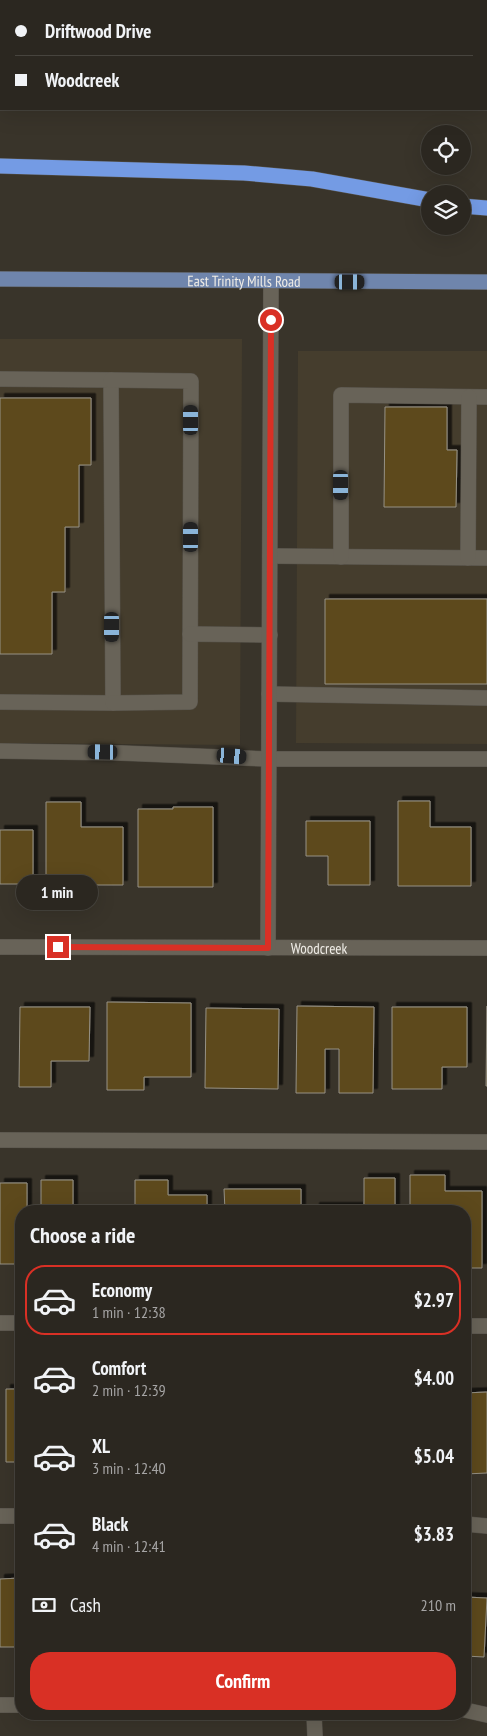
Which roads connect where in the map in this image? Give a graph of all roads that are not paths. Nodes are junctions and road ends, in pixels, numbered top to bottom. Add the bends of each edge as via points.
1 (0, 166) edge
2 (421, 198) edge
3 (471, 207) edge
4 (487, 208) edge
5 (0, 279) edge
6 (272, 281) junction
7 (487, 282) edge
8 (0, 379) edge
9 (111, 380) junction
10 (469, 397) junction
11 (487, 397) edge
12 (270, 556) junction
13 (341, 557) junction
14 (468, 558) junction
15 (487, 558) edge
16 (190, 634) junction
17 (270, 635) junction
18 (269, 694) junction
19 (487, 698) edge
20 (0, 702) edge
21 (113, 703) junction
22 (0, 751) edge
23 (269, 759) junction
24 (487, 759) edge
25 (0, 947) edge
26 (268, 948) junction
27 (487, 948) edge
28 (0, 1140) edge
29 (487, 1142) edge
30 (0, 1323) edge
31 (15, 1324) edge
32 (471, 1326) edge
33 (487, 1326) edge
34 (0, 1516) edge
35 (15, 1516) edge
36 (471, 1525) edge
37 (487, 1526) edge
38 (0, 1705) edge
39 (15, 1705) edge
40 (471, 1711) edge
41 (487, 1715) edge
42 (314, 1720) edge
43 (315, 1736) edge

1 - 2 highway via 244,173 312,180
3 - 4 highway
5 - 6 main road, East Trinity Mills Road
6 - 7 main road, East Trinity Mills Road
6 - 12 street
8 - 9 street
9 - 16 street via 191,381
9 - 21 street
10 - 11 street
10 - 13 street via 341,395
10 - 14 street
12 - 13 street
12 - 17 street
13 - 14 street
14 - 15 street
16 - 17 street
16 - 21 street via 190,702
17 - 18 street
18 - 19 street
18 - 23 street
20 - 21 street
22 - 23 street
23 - 24 street
23 - 26 street
25 - 26 street, Woodcreek
26 - 27 street, Woodcreek
28 - 29 street
30 - 31 street
32 - 33 street
34 - 35 street
36 - 37 street
38 - 39 street
40 - 41 street
42 - 43 street

